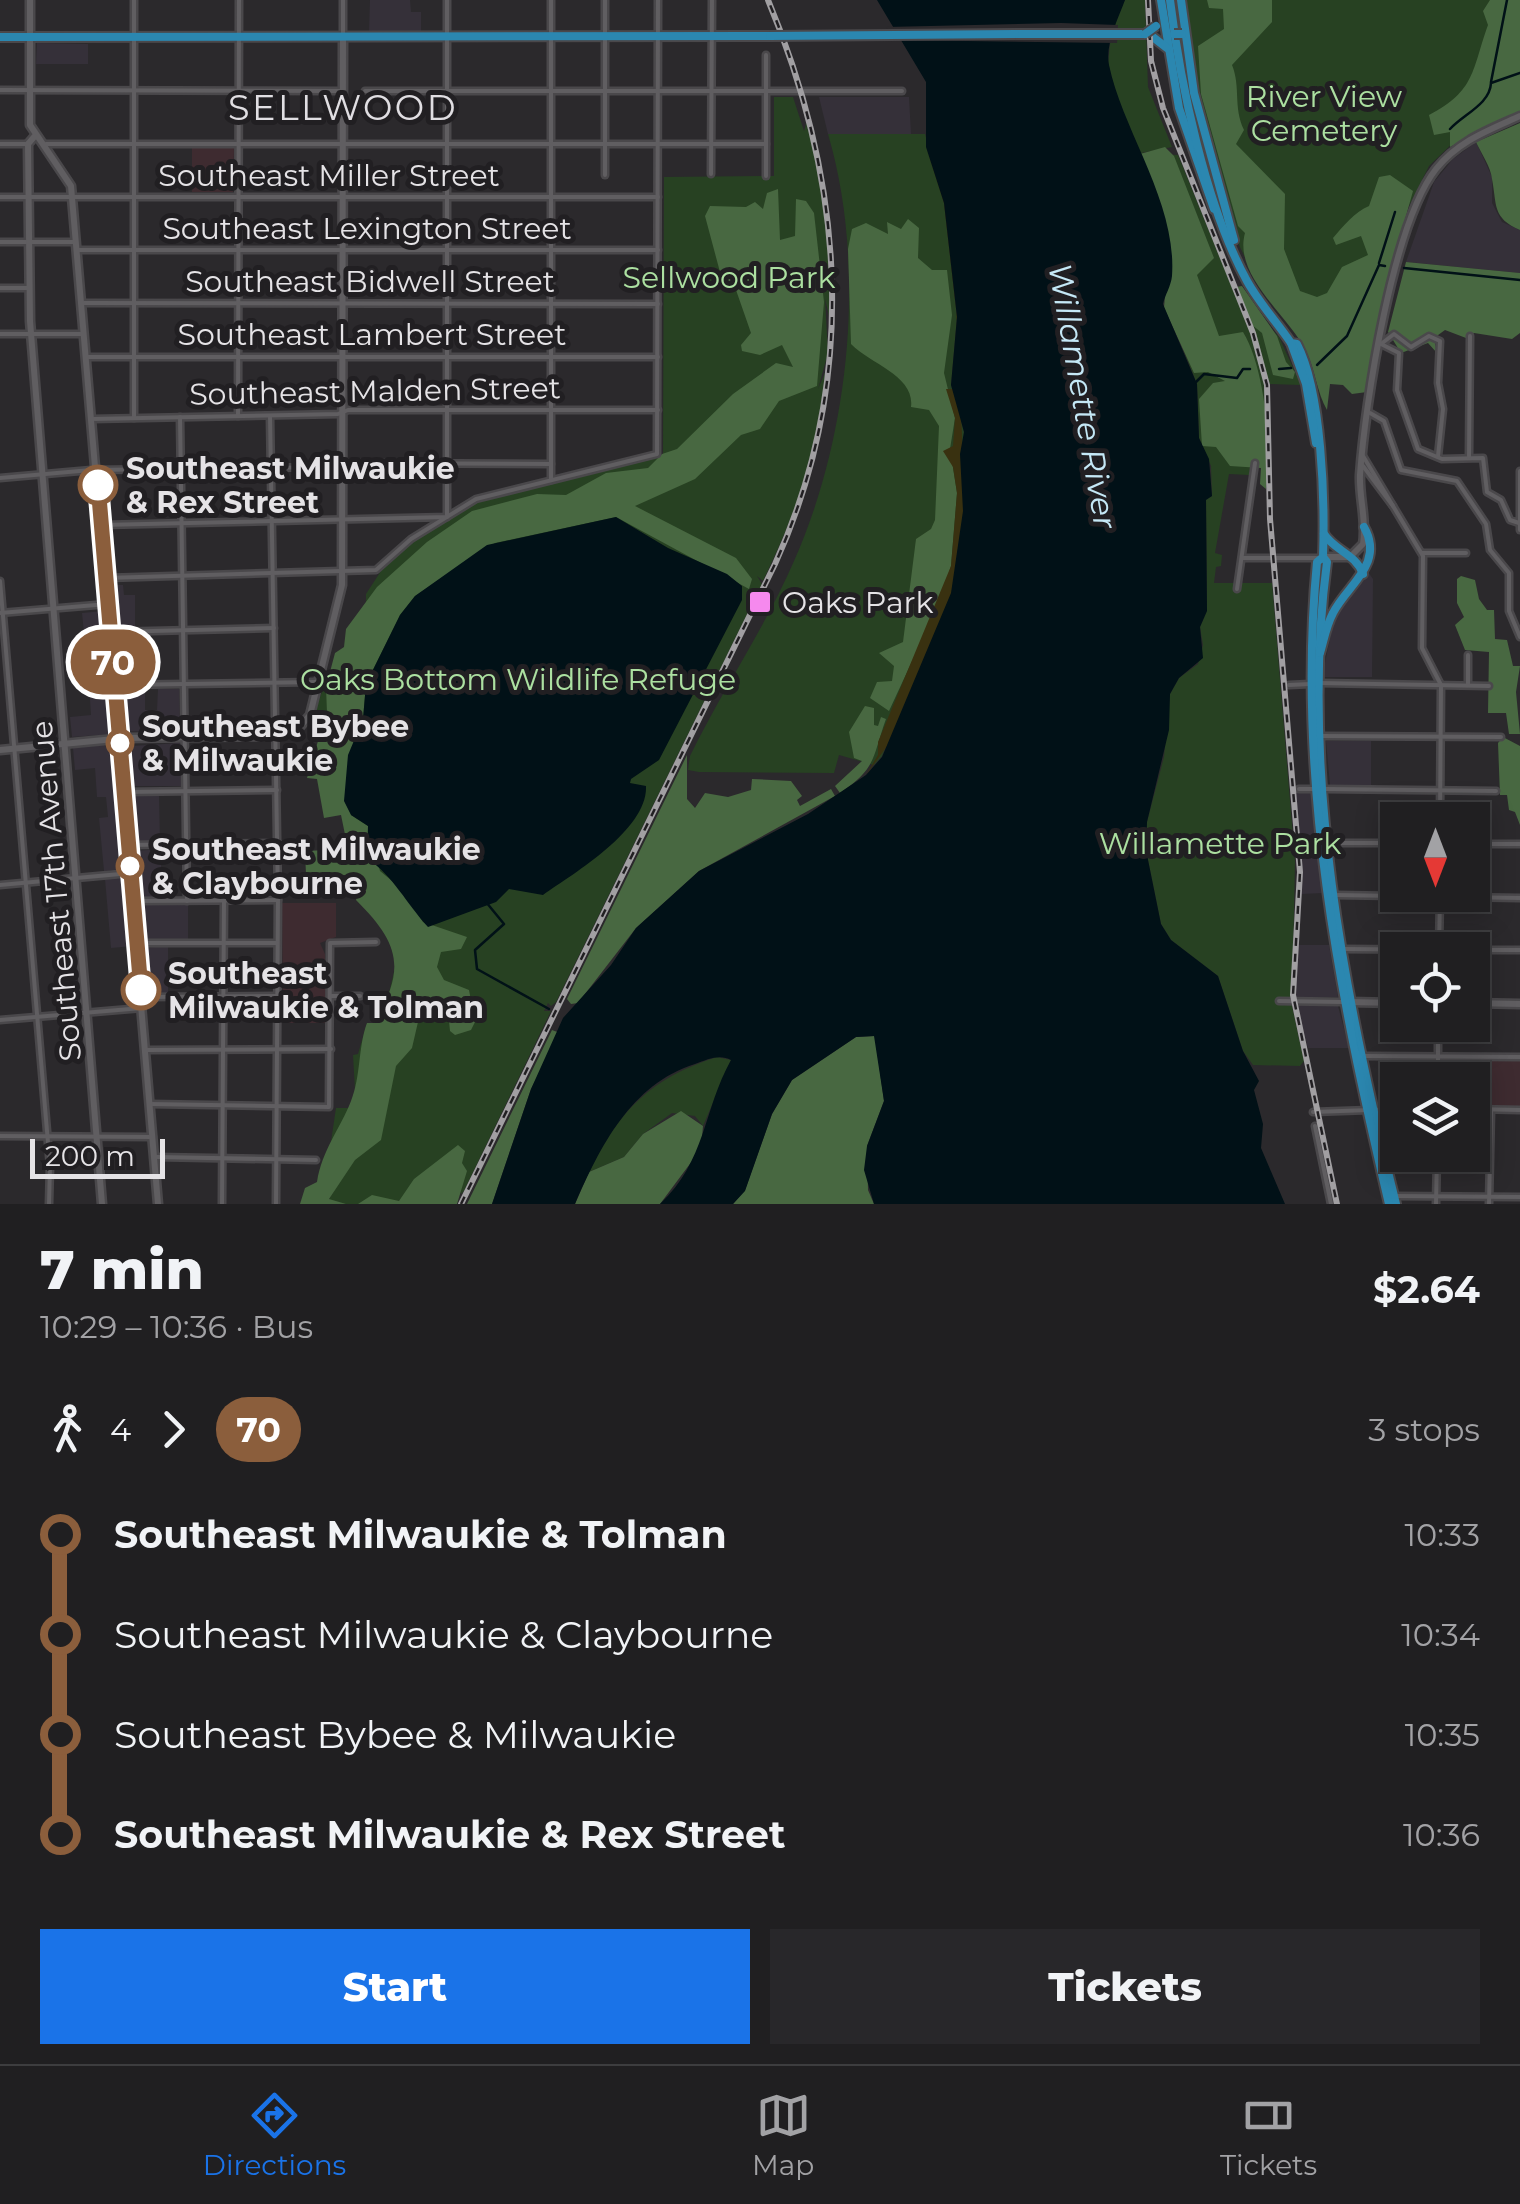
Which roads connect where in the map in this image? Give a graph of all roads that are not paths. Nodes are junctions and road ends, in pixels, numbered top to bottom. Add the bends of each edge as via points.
1 (30, 0) edge
2 (134, 0) edge
3 (239, 0) edge
4 (343, 0) edge
5 (447, 0) edge
6 (552, 0) edge
7 (605, 0) edge
8 (658, 0) edge
9 (712, 0) edge
10 (1161, 0) edge
11 (1170, 0) edge
12 (1180, 0) edge
13 (1162, 14) junction
14 (1147, 34) junction
15 (1166, 34) junction
16 (1182, 34) junction
17 (0, 37) edge
18 (30, 37) junction
19 (134, 37) junction
20 (343, 37) junction
21 (239, 38) junction
22 (447, 38) junction
23 (551, 38) junction
24 (605, 38) junction
25 (658, 38) junction
26 (712, 38) junction
27 (1167, 48) junction
28 (766, 56) dead end
29 (0, 90) edge
30 (30, 90) junction
31 (134, 90) junction
32 (239, 91) junction
33 (343, 91) junction
34 (365, 91) dead end
35 (448, 91) junction
36 (552, 91) junction
37 (605, 91) junction
38 (658, 91) junction
39 (712, 91) junction
40 (766, 91) junction
41 (902, 91) dead end
42 (1520, 116) edge
43 (34, 142) junction
44 (0, 144) edge
45 (134, 144) junction
46 (239, 144) junction
47 (343, 144) junction
48 (448, 144) junction
49 (552, 144) junction
50 (605, 144) junction
51 (658, 144) junction
52 (711, 144) junction
53 (766, 144) junction
54 (712, 174) dead end
55 (604, 175) dead end
56 (766, 176) dead end
57 (0, 197) edge
58 (30, 197) junction
59 (72, 197) junction
60 (134, 197) junction
61 (238, 197) junction
62 (342, 197) junction
63 (448, 197) junction
64 (552, 197) junction
65 (658, 198) junction
66 (1226, 229) junction
67 (0, 242) edge
68 (30, 242) junction
69 (76, 246) junction
70 (134, 250) junction
71 (239, 250) junction
72 (342, 250) junction
73 (447, 250) junction
74 (551, 250) junction
75 (658, 250) junction
76 (1235, 254) junction
77 (0, 288) edge
78 (30, 288) junction
79 (81, 303) junction
80 (134, 303) junction
81 (343, 303) junction
82 (238, 304) junction
83 (448, 304) junction
84 (552, 304) junction
85 (658, 304) junction
86 (0, 334) edge
87 (31, 334) junction
88 (84, 334) junction
89 (1470, 336) dead end
90 (1381, 344) junction
91 (134, 356) junction
92 (342, 356) junction
93 (447, 356) junction
94 (86, 357) junction
95 (238, 357) junction
96 (551, 357) junction
97 (658, 357) junction
98 (448, 410) junction
99 (552, 410) junction
100 (658, 410) junction
101 (342, 412) junction
102 (1370, 413) junction
103 (238, 416) junction
104 (270, 416) junction
105 (180, 417) junction
106 (134, 418) junction
107 (92, 419) junction
108 (1470, 457) junction
109 (1438, 458) junction
110 (1362, 460) junction
111 (447, 463) junction
112 (1255, 463) dead end
113 (552, 464) junction
114 (342, 465) junction
115 (272, 469) junction
116 (180, 470) junction
117 (96, 471) junction
118 (1520, 471) edge
119 (43, 474) junction
120 (0, 478) edge
121 (551, 480) junction
122 (447, 517) junction
123 (342, 519) junction
124 (272, 522) junction
125 (1520, 522) edge
126 (181, 524) junction
127 (101, 525) junction
128 (1364, 527) junction
129 (1520, 530) edge
130 (1324, 534) junction
131 (1422, 553) junction
132 (1466, 553) dead end
133 (1350, 557) junction
134 (1241, 558) junction
135 (1322, 558) junction
136 (342, 572) junction
137 (1363, 574) junction
138 (272, 576) junction
139 (182, 577) junction
140 (106, 578) junction
141 (0, 581) edge
142 (1237, 589) dead end
143 (108, 604) junction
144 (55, 608) junction
145 (1, 613) edge
146 (274, 628) junction
147 (183, 630) junction
148 (110, 632) junction
149 (1520, 637) edge
150 (1468, 655) dead end
151 (1316, 662) junction
152 (274, 682) junction
153 (320, 682) junction
154 (184, 684) junction
155 (1314, 684) junction
156 (114, 685) junction
157 (1289, 685) dead end
158 (1441, 685) junction
159 (1468, 685) junction
160 (1490, 686) dead end
161 (276, 736) junction
162 (1322, 736) junction
163 (185, 737) junction
164 (1441, 737) junction
165 (1501, 737) dead end
166 (119, 738) junction
167 (66, 744) junction
168 (14, 748) junction
169 (0, 750) edge
170 (1298, 788) dead end
171 (1322, 789) junction
172 (186, 790) junction
173 (277, 790) junction
174 (1441, 790) junction
175 (1496, 790) dead end
176 (124, 792) junction
177 (1441, 802) edge
178 (1330, 842) junction
179 (278, 843) junction
180 (1380, 843) edge
181 (187, 844) junction
182 (1490, 844) edge
183 (1520, 844) edge
184 (128, 845) junction
185 (131, 873) junction
186 (78, 877) junction
187 (26, 882) junction
188 (0, 884) edge
189 (1330, 895) junction
190 (1380, 895) edge
191 (1490, 897) edge
192 (1520, 898) edge
193 (188, 900) junction
194 (224, 900) junction
195 (278, 900) junction
196 (133, 901) junction
197 (376, 942) dead end
198 (224, 943) junction
199 (277, 943) junction
200 (137, 944) junction
201 (1340, 949) junction
202 (1380, 949) edge
203 (1490, 950) edge
204 (1520, 950) edge
205 (225, 996) junction
206 (278, 996) junction
207 (330, 996) junction
208 (360, 996) dead end
209 (141, 997) junction
210 (1279, 1002) dead end
211 (1347, 1002) junction
212 (1380, 1002) edge
213 (1490, 1003) edge
214 (1520, 1004) edge
215 (142, 1008) junction
216 (89, 1012) junction
217 (37, 1017) junction
218 (0, 1020) edge
219 (1438, 1042) edge
220 (331, 1049) junction
221 (146, 1050) junction
222 (225, 1050) junction
223 (278, 1050) junction
224 (1362, 1056) junction
225 (1438, 1056) junction
226 (1520, 1057) edge
227 (1438, 1062) edge
228 (150, 1104) junction
229 (224, 1105) junction
230 (277, 1106) junction
231 (1371, 1109) junction
232 (1380, 1109) edge
233 (1490, 1110) edge
234 (1520, 1110) edge
235 (1313, 1112) dead end
236 (1315, 1126) dead end
237 (0, 1136) edge
238 (47, 1136) junction
239 (100, 1136) junction
240 (152, 1137) junction
241 (154, 1157) junction
242 (224, 1158) junction
243 (276, 1159) junction
244 (316, 1160) dead end
245 (1437, 1172) edge
246 (1490, 1172) edge
247 (1436, 1196) junction
248 (1490, 1196) junction
249 (1520, 1197) edge
250 (1392, 1201) edge
251 (49, 1204) edge
252 (102, 1204) edge
253 (158, 1204) edge
254 (222, 1204) edge
255 (276, 1204) edge
256 (1331, 1204) edge
257 (1436, 1204) edge
258 (1490, 1204) edge

1 - 18 street
2 - 19 street
3 - 21 street
4 - 20 street
5 - 22 street
6 - 23 street
7 - 24 street
8 - 25 street
9 - 26 street
10 - 13 main road
11 - 66 main road via 1180,68
12 - 16 main road
13 - 14 main road, bridge
13 - 15 main road
14 - 15 main road, bridge
14 - 26 main road, bridge
14 - 27 main road
15 - 16 main road, bridge
15 - 27 main road
16 - 76 main road
17 - 18 main road
18 - 19 main road
18 - 30 street
19 - 21 main road
19 - 31 street
20 - 21 main road
20 - 22 main road
20 - 33 street
21 - 32 street
22 - 23 main road
22 - 35 street
23 - 24 main road
23 - 36 street
24 - 25 main road
24 - 37 street
25 - 26 main road
25 - 38 street
26 - 39 street
27 - 66 main road via 1199,168
28 - 40 street
29 - 30 street
30 - 31 street
30 - 43 street
31 - 32 street
31 - 45 street
32 - 33 street
32 - 46 street
33 - 47 street
34 - 35 street
35 - 36 street
35 - 48 street
36 - 37 street
36 - 49 street
37 - 38 street
37 - 50 street
38 - 39 street
38 - 51 street
39 - 40 street
39 - 52 street
40 - 41 street
40 - 53 street
42 - 90 street via 1460,145 1431,175 1400,258
43 - 44 street
43 - 45 street
43 - 58 street, Southeast 17th Avenue
43 - 59 street via 67,174
45 - 46 street
45 - 60 street
46 - 47 street
46 - 61 street
47 - 48 street
47 - 62 street
48 - 49 street
48 - 63 street
49 - 50 street
49 - 64 street
50 - 51 street
50 - 55 street
51 - 52 street
51 - 65 street
52 - 53 street
52 - 54 street
53 - 56 street
57 - 58 street, Southeast Miller Street
58 - 59 street, Southeast Miller Street
58 - 68 street, Southeast 17th Avenue
59 - 60 street, Southeast Miller Street
59 - 69 street
60 - 61 street, Southeast Miller Street
60 - 70 street
61 - 62 street, Southeast Miller Street
61 - 71 street
62 - 63 street, Southeast Miller Street
62 - 72 street
63 - 64 street, Southeast Miller Street
63 - 73 street
64 - 65 street, Southeast Miller Street
64 - 74 street
65 - 75 street
66 - 76 main road
67 - 68 street, Southeast Lexington Street
68 - 69 street, Southeast Lexington Street
68 - 78 street, Southeast 17th Avenue
69 - 70 street, Southeast Lexington Street
69 - 79 street
70 - 71 street, Southeast Lexington Street
70 - 80 street
71 - 72 street, Southeast Lexington Street
71 - 82 street
72 - 73 street, Southeast Lexington Street
72 - 81 street
73 - 74 street, Southeast Lexington Street
73 - 83 street
74 - 75 street, Southeast Lexington Street
74 - 84 street
75 - 85 street
76 - 130 main road via 1308,383
77 - 78 street
78 - 87 street, Southeast 17th Avenue
79 - 80 street, Southeast Bidwell Street
79 - 88 street
80 - 82 street, Southeast Bidwell Street
80 - 91 street
81 - 82 street, Southeast Bidwell Street
81 - 83 street, Southeast Bidwell Street
81 - 92 street
82 - 95 street
83 - 84 street, Southeast Bidwell Street
83 - 93 street
84 - 85 street, Southeast Bidwell Street
84 - 96 street
85 - 97 street
86 - 87 street
87 - 88 street
87 - 119 street, Southeast 17th Avenue
88 - 94 street
89 - 108 street
90 - 102 street
90 - 109 street via 1399,353 1396,386 1416,446
90 - 109 street via 1396,334 1410,347 1429,336 1440,343 1444,409
91 - 94 street, Southeast Lambert Street
91 - 95 street, Southeast Lambert Street
91 - 106 street
92 - 93 street, Southeast Lambert Street
92 - 95 street, Southeast Lambert Street
92 - 101 street
93 - 96 street, Southeast Lambert Street
93 - 98 street
94 - 107 street
95 - 103 street
96 - 97 street, Southeast Lambert Street
96 - 99 street
97 - 100 street
98 - 99 street, Southeast Malden Street
98 - 101 street, Southeast Malden Street
98 - 111 street
99 - 100 street, Southeast Malden Street
99 - 113 street
100 - 121 street via 658,453
101 - 104 street, Southeast Malden Street
101 - 114 street
102 - 110 street
102 - 149 street via 1384,421 1397,466 1457,481 1479,511 1490,550 1509,572 1509,611
103 - 104 street, Southeast Malden Street
103 - 105 street, Southeast Malden Street
104 - 115 street
105 - 106 street, Southeast Malden Street
105 - 116 street
106 - 107 street, Southeast Malden Street
107 - 117 street
108 - 109 street
108 - 125 street via 1485,460 1488,492 1503,502 1510,520
110 - 128 street
110 - 131 street
111 - 113 street
111 - 114 street
111 - 122 street
112 - 134 street
113 - 121 street
114 - 115 street
114 - 123 street
115 - 116 street
115 - 124 street
116 - 117 street
116 - 126 street
117 - 119 street
117 - 127 street
118 - 125 street
119 - 120 street
119 - 144 street, Southeast 17th Avenue
121 - 122 street via 476,499
122 - 123 street
122 - 136 street via 377,570
123 - 124 street
123 - 136 street
124 - 126 street
124 - 138 street
125 - 129 street
126 - 127 street
126 - 139 street
127 - 140 street
128 - 133 street via 1362,548
128 - 137 main road via 1370,556
130 - 133 main road
130 - 135 main road
131 - 132 street
131 - 158 street via 1422,648
133 - 135 street
133 - 137 main road
134 - 135 street
134 - 142 street
135 - 151 main road
135 - 155 main road via 1310,624
136 - 138 street
136 - 153 street
137 - 151 main road via 1332,615
138 - 139 street
138 - 146 street
139 - 140 street
139 - 147 street
140 - 143 street
141 - 145 street
143 - 144 street
143 - 148 street
144 - 145 street
144 - 167 street, Southeast 17th Avenue
145 - 168 street
146 - 147 street
146 - 152 street
147 - 148 street
147 - 154 street
148 - 156 street
150 - 159 street
151 - 155 main road
152 - 153 street
152 - 154 street
152 - 161 street
153 - 161 street via 303,724
154 - 156 street
154 - 163 street
155 - 157 street
155 - 158 street
155 - 162 main road
155 - 171 main road
156 - 166 street
158 - 159 street
158 - 164 street
159 - 160 street
161 - 163 street
161 - 173 street
162 - 164 street
162 - 171 main road
163 - 166 street
163 - 172 street
164 - 165 street
164 - 174 street
166 - 167 street
166 - 176 street
167 - 168 street
167 - 186 street, Southeast 17th Avenue
168 - 169 street
168 - 187 street
170 - 171 street
171 - 174 street
171 - 178 main road
171 - 189 main road
172 - 173 street
172 - 176 street
172 - 181 street
173 - 179 street
174 - 175 street
174 - 177 street
176 - 184 street
178 - 180 street
178 - 189 main road
179 - 181 street
179 - 195 street
181 - 184 street
181 - 193 street
182 - 183 street
184 - 185 street
185 - 186 street
185 - 196 street
186 - 187 street
186 - 216 street, Southeast 17th Avenue
187 - 188 street
187 - 217 street
189 - 190 street
189 - 201 main road
189 - 211 main road
191 - 192 street
193 - 194 street
193 - 196 street
194 - 195 street
194 - 198 street
195 - 199 street
196 - 200 street
197 - 207 street via 330,943
198 - 199 street
198 - 200 street
198 - 205 street
199 - 206 street
200 - 209 street
201 - 202 street
201 - 211 main road
203 - 204 street
205 - 206 street
205 - 209 street
205 - 222 street
206 - 223 street
207 - 208 street
207 - 220 street
209 - 215 street
210 - 211 street
211 - 212 street
211 - 224 main road
211 - 231 main road
213 - 214 street
215 - 216 street
215 - 221 street
216 - 217 street
216 - 239 street, Southeast 17th Avenue
217 - 218 street
217 - 238 street
219 - 225 street
220 - 223 street
220 - 230 street via 329,1107
221 - 222 street
221 - 228 street
222 - 223 street
222 - 229 street
223 - 230 street
224 - 225 street
224 - 231 main road
225 - 226 street
225 - 227 street
228 - 229 street
228 - 240 street
229 - 230 street
229 - 242 street
230 - 243 street
231 - 232 street
231 - 235 street
231 - 250 main road
233 - 234 street
236 - 256 street
237 - 238 street
238 - 239 street
238 - 251 street
239 - 240 street
239 - 252 street, Southeast 17th Avenue
240 - 241 street
241 - 242 street
241 - 253 street
242 - 243 street
242 - 254 street
243 - 244 street
243 - 255 street
245 - 247 street
246 - 248 street
247 - 248 street
247 - 250 street
247 - 257 street
248 - 249 street
248 - 258 street

